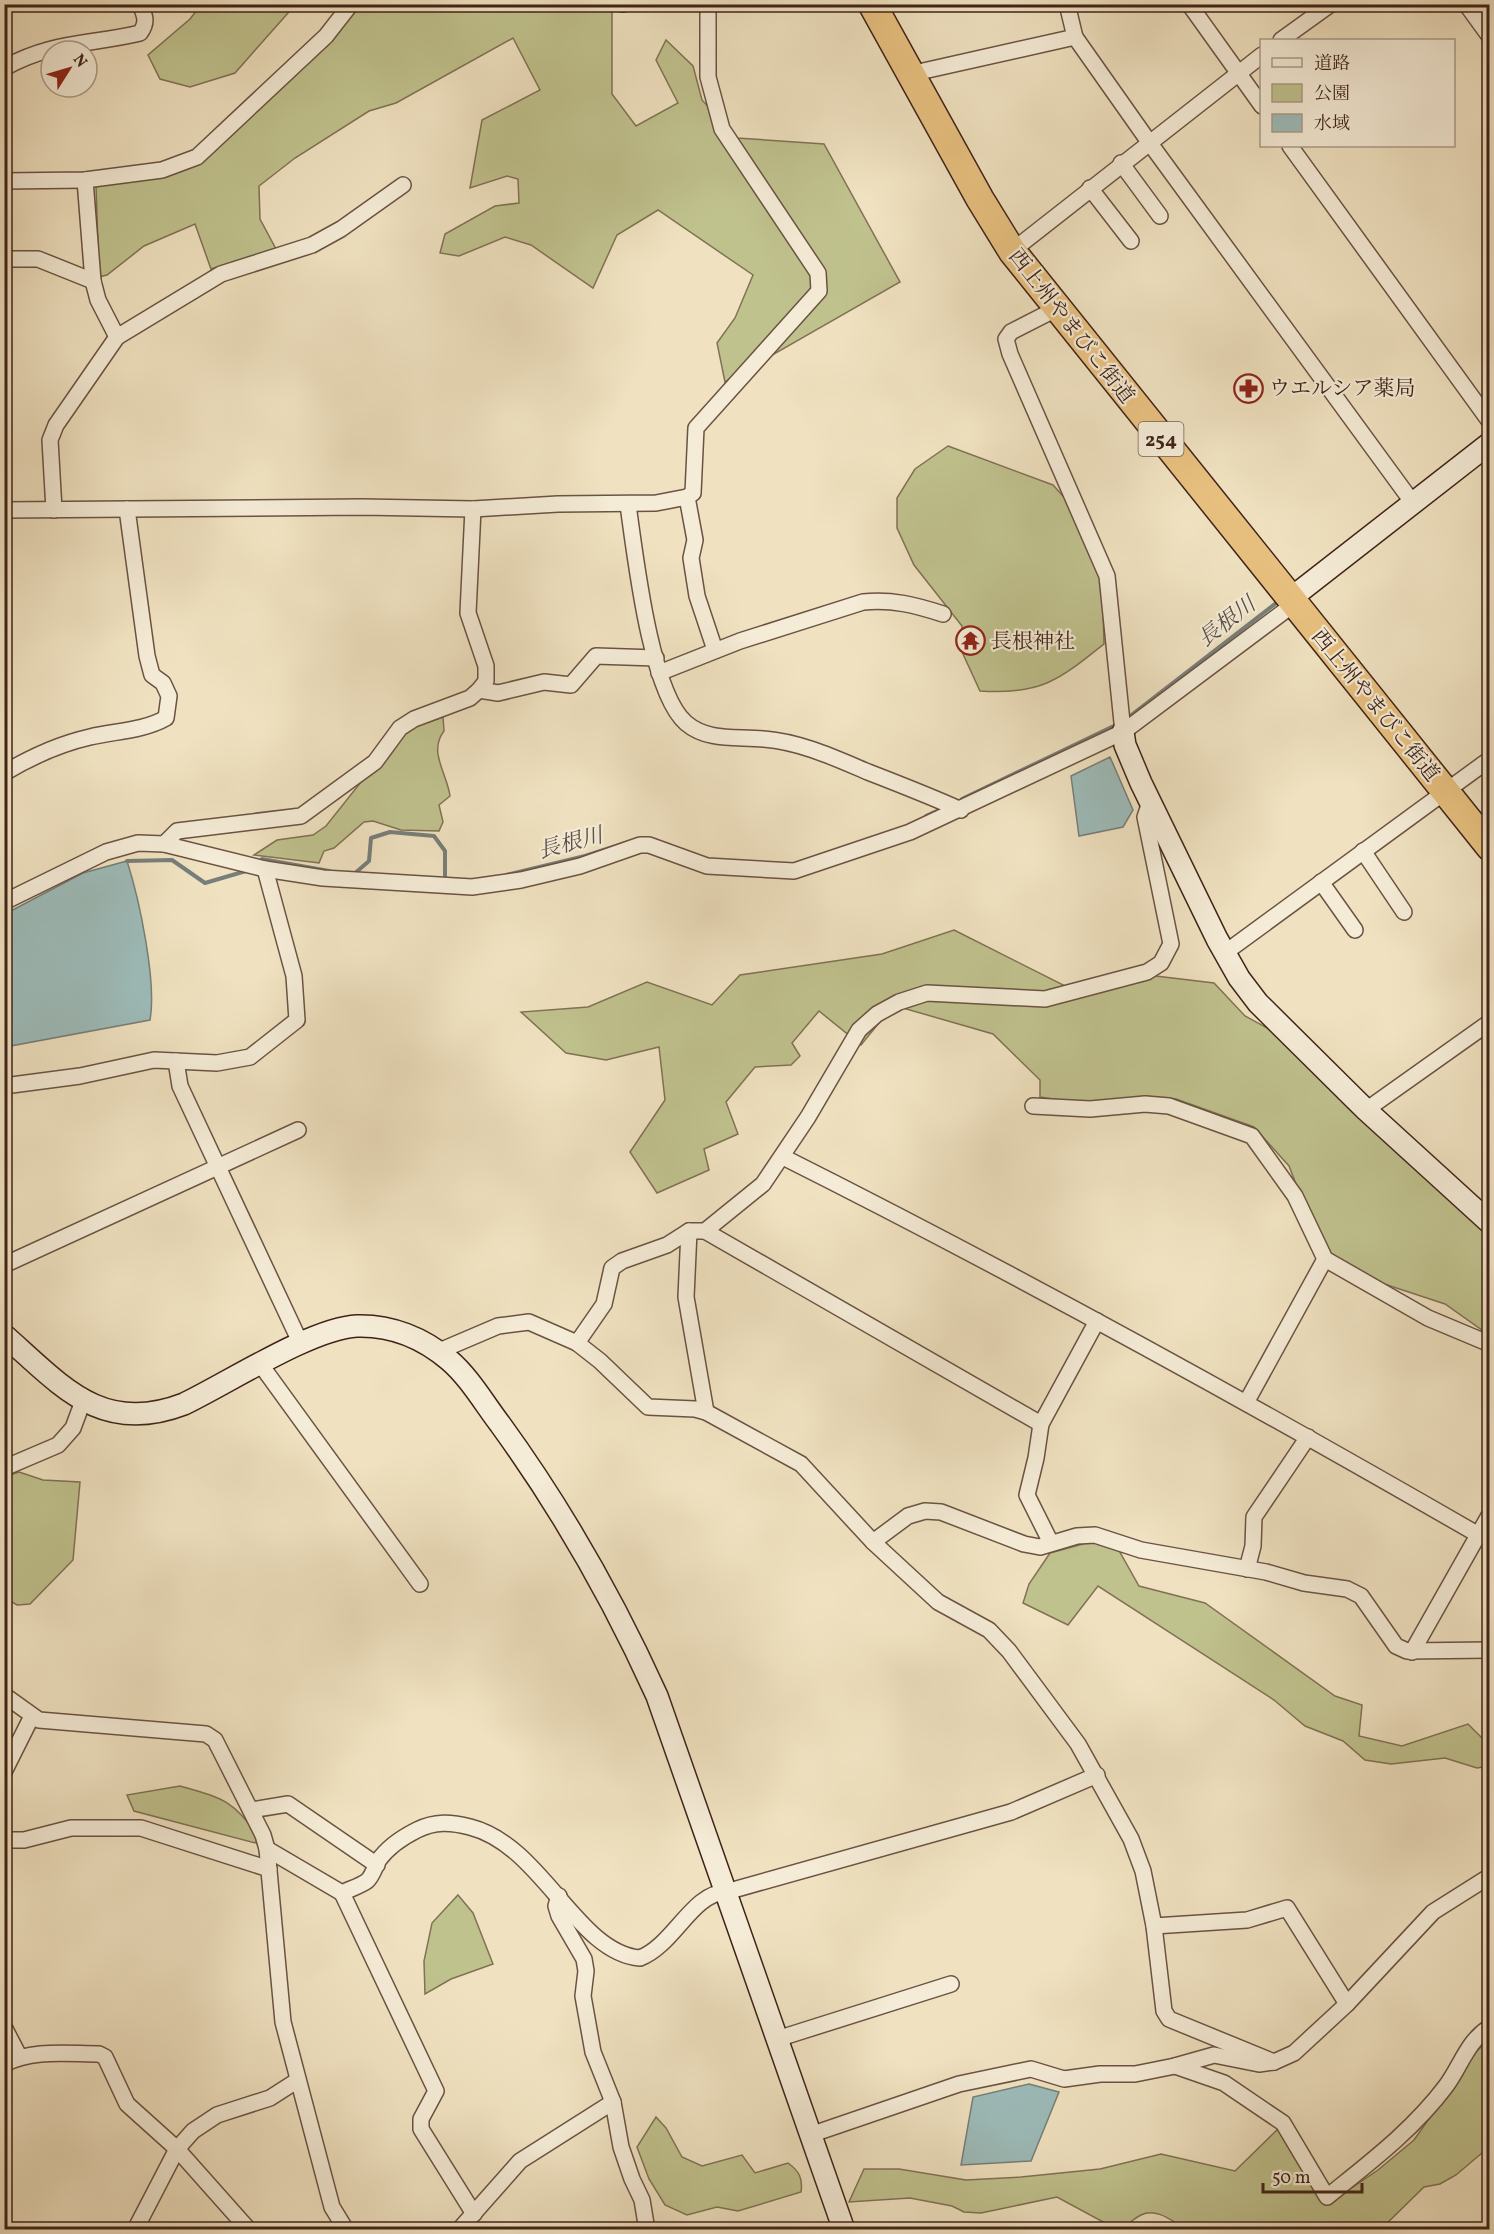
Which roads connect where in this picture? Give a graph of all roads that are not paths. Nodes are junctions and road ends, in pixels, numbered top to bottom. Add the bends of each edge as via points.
1 (140, 4) edge
2 (351, 4) edge
3 (708, 4) edge
4 (872, 4) edge
5 (1067, 4) edge
6 (1189, 4) edge
7 (1331, 4) edge
8 (1466, 4) edge
9 (1075, 37) junction
10 (1490, 37) edge
11 (1282, 39) edge
12 (1260, 56) edge
13 (4, 68) edge
14 (1237, 72) junction
15 (910, 74) junction
16 (1260, 103) edge
17 (1149, 142) junction
18 (1291, 147) edge
19 (1121, 163) junction
20 (85, 180) junction
21 (4, 182) edge
22 (403, 185) dead end
23 (1090, 188) junction
24 (1160, 216) dead end
25 (1131, 241) dead end
26 (1012, 251) junction
27 (4, 259) edge
28 (93, 281) junction
29 (1056, 309) junction
30 (117, 337) junction
31 (1490, 422) edge
32 (1490, 443) edge
33 (687, 497) junction
34 (1413, 503) junction
35 (628, 505) junction
36 (127, 509) junction
37 (472, 509) junction
38 (4, 510) edge
39 (54, 510) junction
40 (1292, 602) junction
41 (943, 614) dead end
42 (715, 650) junction
43 (657, 666) junction
44 (479, 690) junction
45 (1124, 732) junction
46 (1490, 759) edge
47 (4, 773) edge
48 (1445, 791) junction
49 (1150, 802) junction
50 (961, 810) junction
51 (164, 844) junction
52 (1490, 847) edge
53 (1363, 851) junction
54 (265, 868) junction
55 (1322, 882) junction
56 (4, 902) edge
57 (1404, 912) dead end
58 (1355, 930) dead end
59 (1227, 952) junction
60 (1490, 1022) edge
61 (176, 1061) junction
62 (4, 1086) edge
63 (1033, 1106) dead end
64 (1366, 1110) junction
65 (298, 1130) dead end
66 (783, 1157) junction
67 (217, 1166) junction
68 (1490, 1223) edge
69 (689, 1231) junction
70 (705, 1232) junction
71 (1325, 1259) junction
72 (4, 1265) edge
73 (1097, 1321) junction
74 (4, 1335) edge
75 (578, 1342) junction
76 (301, 1344) junction
77 (1490, 1344) edge
78 (437, 1352) junction
79 (261, 1365) junction
80 (83, 1401) junction
81 (1247, 1401) junction
82 (706, 1412) junction
83 (1041, 1424) junction
84 (1308, 1437) junction
85 (4, 1468) edge
86 (1490, 1514) edge
87 (1477, 1534) junction
88 (873, 1542) junction
89 (1052, 1543) junction
90 (1247, 1569) junction
91 (420, 1584) dead end
92 (1490, 1650) edge
93 (1413, 1652) junction
94 (4, 1695) edge
95 (32, 1716) junction
96 (4, 1772) edge
97 (1097, 1775) junction
98 (250, 1810) junction
99 (4, 1840) edge
100 (267, 1849) junction
101 (377, 1865) junction
102 (269, 1869) junction
103 (1490, 1876) edge
104 (726, 1892) junction
105 (342, 1893) junction
106 (559, 1896) junction
107 (1154, 1926) junction
108 (951, 1984) dead end
109 (1347, 2004) junction
110 (4, 2027) edge
111 (1490, 2027) edge
112 (777, 2039) junction
113 (19, 2056) junction
114 (1274, 2062) junction
115 (4, 2064) edge
116 (1175, 2066) junction
117 (298, 2080) junction
118 (612, 2102) junction
119 (810, 2134) junction
120 (177, 2149) junction
121 (474, 2214) junction
122 (135, 2229) edge
123 (249, 2229) edge
124 (346, 2229) edge
125 (459, 2229) edge
126 (647, 2229) edge
127 (844, 2229) edge

1 - 13 street via 146,20 140,33 30,54
2 - 20 street via 326,36 197,157 162,170
3 - 33 street via 708,77 722,129 818,273 819,291 696,428 695,487
4 - 15 highway, 西上州やまびこ街道 / 254
5 - 9 street
6 - 14 street
7 - 11 street
8 - 10 street
9 - 15 street
9 - 17 street
12 - 14 street
14 - 16 street
14 - 17 street
15 - 26 highway, 西上州やまびこ街道 / 254
17 - 19 street
17 - 34 street
18 - 31 street
19 - 23 street
19 - 24 street
20 - 21 street
20 - 28 street
22 - 30 street via 312,245 213,278
23 - 25 street
23 - 26 street
26 - 29 highway, 西上州やまびこ街道 / 254
27 - 28 street via 38,260
28 - 30 street
29 - 40 highway, 西上州やまびこ街道 / 254
29 - 45 street via 1011,332 1006,339 1107,576
30 - 39 street via 56,425 50,440
32 - 34 street
33 - 35 street
33 - 42 street via 695,540 691,558 697,596
34 - 40 street
35 - 37 street
35 - 43 street via 642,605
36 - 37 street
36 - 39 street
36 - 47 street via 147,656 152,675 163,683 169,696 166,718 45,751
37 - 44 street via 468,613 486,666 486,681
38 - 39 street
40 - 45 street
40 - 48 highway, 西上州やまびこ街道 / 254
41 - 42 street via 908,602 863,602
42 - 43 street
43 - 44 street via 596,656 572,685 544,682 498,693
43 - 50 street via 675,708 685,722 701,731 716,737 783,741 813,750
44 - 51 street via 470,698 407,723 375,762 301,816 177,831
45 - 49 street via 1125,745
45 - 50 street
46 - 48 street
48 - 52 highway, 西上州やまびこ街道 / 254
48 - 53 street
49 - 59 street
49 - 66 street via 1145,817 1172,944 1161,963 1147,972 1045,999 927,993 899,1002 859,1030
50 - 54 street via 910,832 794,871 708,866 649,844 521,880 471,887 323,878
51 - 54 street
51 - 56 street via 138,843 106,852
53 - 55 street
53 - 57 street
54 - 61 street via 294,976 297,1020 250,1057 217,1064
55 - 58 street
55 - 59 street
59 - 64 street via 1239,978 1258,1003
60 - 64 street
61 - 62 street via 154,1060 80,1076
61 - 67 street via 180,1086
63 - 71 street via 1169,1106 1252,1136 1295,1196
64 - 68 street
65 - 67 street
66 - 70 street via 763,1184
66 - 73 street
67 - 72 street
67 - 76 street
69 - 70 street
69 - 75 street via 612,1269 604,1304
69 - 82 street via 686,1297
70 - 83 street
71 - 77 street via 1428,1318
71 - 81 street
73 - 81 street
73 - 83 street
74 - 80 street
75 - 78 street via 529,1322 514,1322
75 - 82 street via 648,1407
76 - 78 street via 336,1329 372,1326 406,1334
76 - 79 street
78 - 104 street via 460,1371 520,1452 626,1629 659,1702
79 - 80 street via 168,1410 130,1414 101,1410
79 - 91 street
80 - 85 street via 73,1428 58,1445
81 - 84 street
82 - 88 street via 801,1464
83 - 89 street via 1027,1495
84 - 87 street
84 - 90 street via 1254,1517
86 - 87 street
87 - 93 street
88 - 89 street via 908,1516 925,1511 941,1512 1024,1544 1040,1547
88 - 97 street via 938,1602 989,1630 1078,1744
89 - 90 street via 1095,1535 1141,1550
90 - 93 street via 1347,1589 1361,1596 1396,1646
92 - 93 street
94 - 95 street
95 - 96 street
95 - 98 street via 39,1720 212,1736
97 - 104 street via 1011,1812
97 - 107 street via 1131,1839 1143,1871
98 - 100 street
98 - 101 street via 288,1804
99 - 102 street via 71,1828 141,1827
100 - 102 street
100 - 105 street
101 - 105 street via 369,1880
101 - 106 street via 396,1842 417,1829 454,1822 489,1832 512,1846
102 - 117 street via 283,2022
103 - 109 street via 1433,1912
104 - 106 street via 703,1900 676,1932 640,1958 604,1944
104 - 112 street
105 - 121 street via 436,2091 421,2120 421,2129
106 - 118 street via 559,1916 584,1959 583,1996 592,2052
107 - 109 street via 1247,1920 1287,1908
107 - 114 street via 1164,2011 1169,2019
108 - 112 street
109 - 114 street via 1294,2053
110 - 113 street
111 - 116 street via 1459,2060 1447,2085 1398,2140 1327,2197 1283,2123 1224,2083
112 - 119 street
113 - 115 street
113 - 120 street via 105,2057 127,2104
114 - 116 street via 1259,2064 1214,2055
116 - 119 street via 1135,2074 1064,2079 1031,2069 959,2084
117 - 120 street via 270,2098 217,2115 193,2131
117 - 124 street via 332,2207
118 - 121 street via 531,2152
118 - 126 street via 621,2147 642,2200
119 - 127 street
120 - 122 street
120 - 123 street
121 - 125 street

